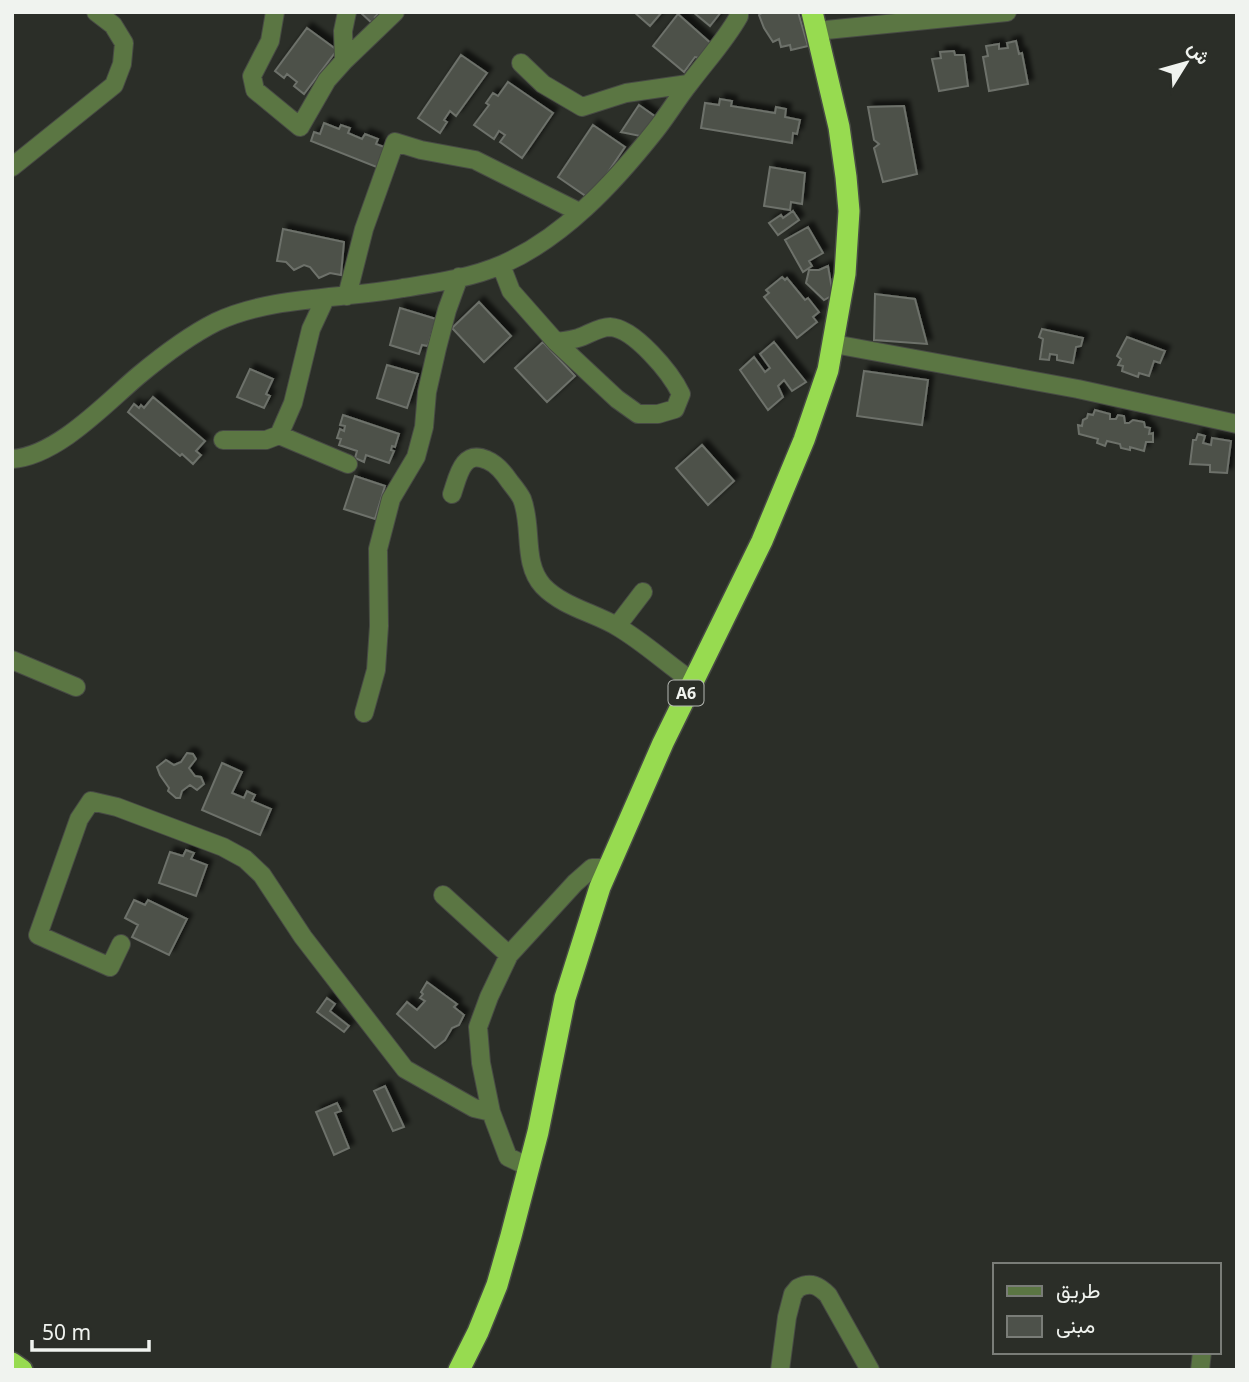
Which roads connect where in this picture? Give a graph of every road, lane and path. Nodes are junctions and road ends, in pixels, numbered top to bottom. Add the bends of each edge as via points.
1 (96, 12) edge
2 (275, 12) edge
3 (347, 12) edge
4 (395, 12) edge
5 (739, 12) edge
6 (1007, 12) edge
7 (967, 15) edge
8 (116, 19) edge
9 (814, 22) edge
10 (344, 61) junction
11 (521, 63) dead end
12 (688, 84) junction
13 (12, 167) edge
14 (579, 212) junction
15 (501, 265) junction
16 (460, 277) junction
17 (347, 296) junction
18 (325, 299) junction
19 (556, 342) junction
20 (834, 344) junction
21 (1237, 424) edge
22 (279, 435) junction
23 (223, 440) dead end
24 (12, 459) edge
25 (348, 464) dead end
26 (452, 494) dead end
27 (643, 592) dead end
28 (617, 626) junction
29 (12, 660) edge
30 (692, 681) junction
31 (76, 687) dead end
32 (364, 713) dead end
33 (607, 868) junction
34 (443, 895) dead end
35 (121, 944) dead end
36 (509, 955) junction
37 (491, 1112) junction
38 (529, 1167) junction
39 (12, 1363) edge
40 (22, 1370) edge
41 (459, 1370) edge
42 (780, 1370) edge
43 (870, 1370) edge

1 - 8 street
2 - 10 street via 270,41 252,76 255,90 300,127 327,80
3 - 10 street
4 - 10 street
5 - 12 street via 726,38
6 - 7 street
7 - 9 street
8 - 13 street via 124,43 114,85
9 - 20 highway, A6 via 839,127 849,211
11 - 12 street via 543,85 582,107 626,93
12 - 14 street via 655,131
14 - 15 street via 550,237
14 - 17 street via 475,160 395,142 364,229
15 - 16 street
15 - 19 street via 511,291
16 - 17 street
16 - 32 street via 436,348 416,457 391,499 378,549 376,670
17 - 18 street
18 - 22 street via 311,328 293,403
18 - 24 street via 248,309 215,323 183,341 55,443 37,454
19 - 19 street via 638,414 675,409 681,394 674,381 622,329 607,327
20 - 21 street via 1079,389
20 - 30 highway, A6 via 817,404 762,541
22 - 23 street via 266,440
22 - 25 street
26 - 28 street via 463,463 471,457 491,462 521,497 538,581 558,598
27 - 28 street
28 - 30 street
29 - 31 street
30 - 33 highway, A6
33 - 36 street via 592,868 575,883
33 - 38 highway, A6 via 565,998
34 - 36 street
35 - 37 street via 110,967 38,935 79,818 90,801 117,807 245,859 262,875 303,937 405,1069 474,1108
36 - 37 street via 478,1027
37 - 38 street via 508,1157
38 - 41 highway, A6 via 497,1285
39 - 40 highway
42 - 43 street via 793,1294 812,1284 828,1295

